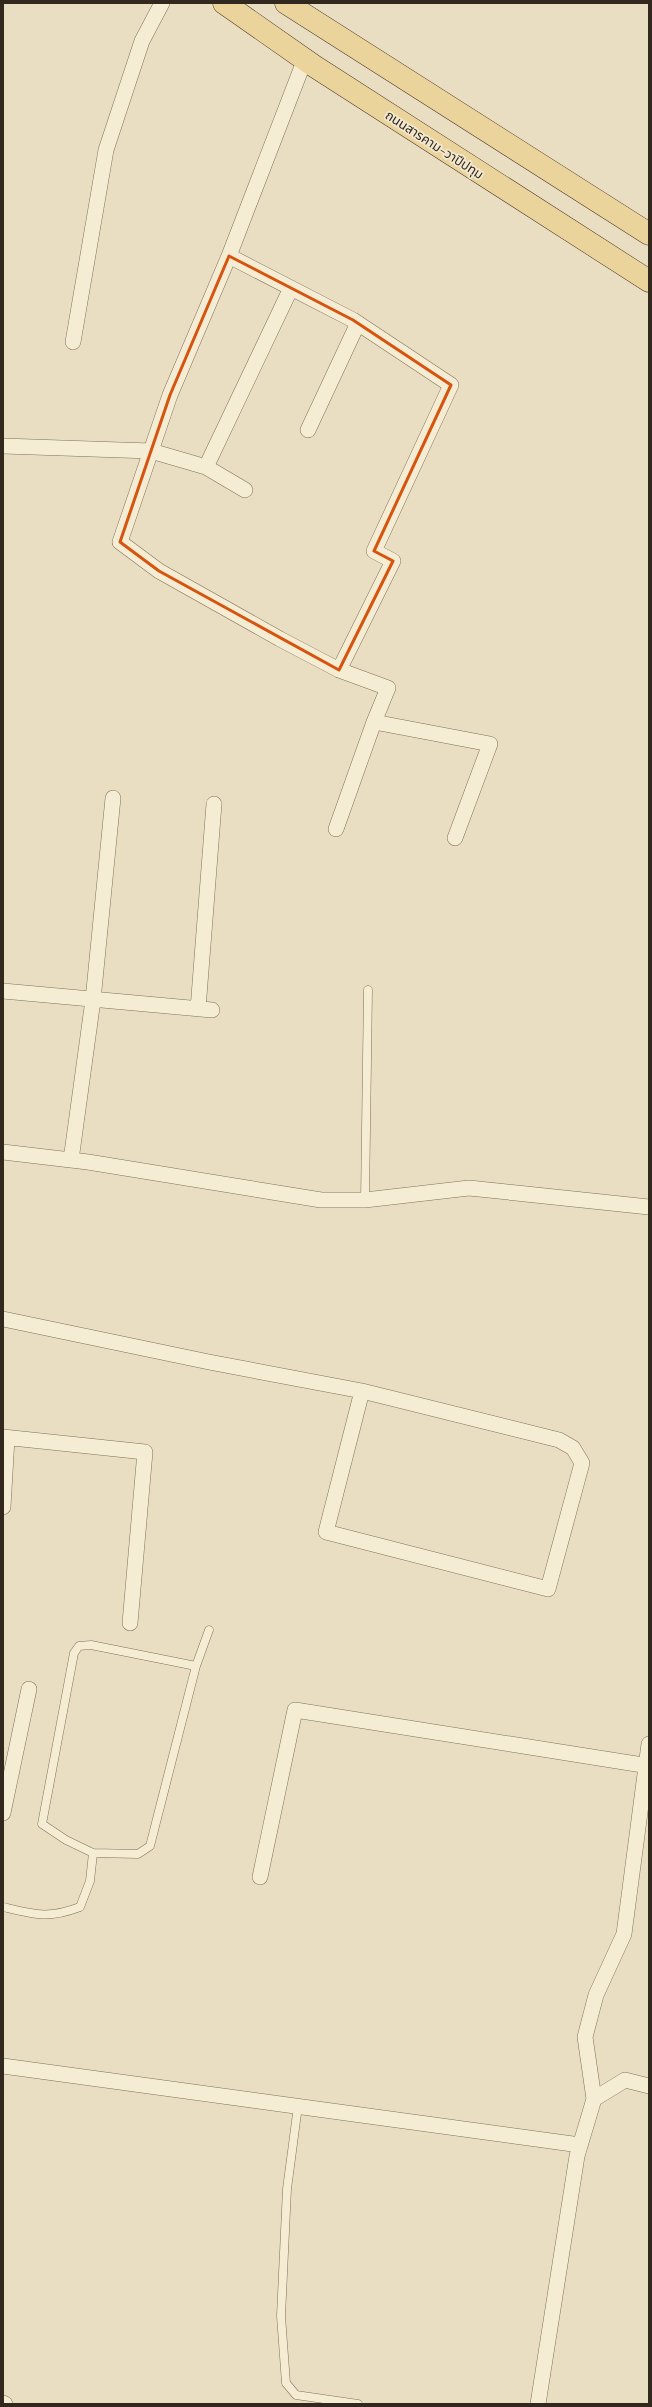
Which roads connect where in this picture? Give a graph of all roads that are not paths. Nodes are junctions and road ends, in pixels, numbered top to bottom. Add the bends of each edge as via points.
1 (162, 3) edge
2 (224, 3) edge
3 (286, 3) edge
4 (305, 60) junction
5 (649, 234) edge
6 (229, 256) junction
7 (649, 281) edge
8 (291, 288) junction
9 (358, 323) junction
10 (73, 342) dead end
11 (308, 430) dead end
12 (3, 446) edge
13 (151, 451) junction
14 (206, 467) junction
15 (245, 490) dead end
16 (339, 670) junction
17 (374, 722) junction
18 (113, 798) dead end
19 (214, 804) dead end
20 (336, 829) dead end
21 (455, 838) dead end
22 (368, 990) dead end
23 (3, 991) edge
24 (93, 1000) junction
25 (3, 1152) edge
26 (71, 1160) junction
27 (365, 1200) junction
28 (649, 1207) edge
29 (3, 1319) edge
30 (362, 1391) junction
31 (5, 1437) edge
32 (3, 1507) edge
33 (130, 1623) dead end
34 (209, 1630) dead end
35 (196, 1666) junction
36 (29, 1690) dead end
37 (649, 1744) edge
38 (647, 1766) edge
39 (3, 1813) edge
40 (94, 1853) junction
41 (260, 1878) dead end
42 (3, 1907) edge
43 (3, 2066) edge
44 (649, 2086) edge
45 (594, 2099) junction
46 (298, 2106) junction
47 (580, 2145) junction
48 (358, 2404) edge
49 (538, 2404) edge

1 - 10 street via 142,41 106,150
2 - 4 main road, ถนนสารคาม-วาปีปทุม
3 - 5 main road
4 - 6 street
4 - 7 main road, ถนนสารคาม-วาปีปทุม
6 - 8 street
6 - 13 street via 170,395
8 - 9 street
8 - 14 street
9 - 11 street
9 - 16 street via 451,385 374,551 393,561
12 - 13 street
13 - 14 street
13 - 16 street via 120,542 159,571
14 - 15 street
16 - 17 street via 388,688
17 - 20 street
17 - 21 street via 490,744
18 - 24 street
19 - 24 street via 205,1009
22 - 27 lane
23 - 24 street
24 - 26 street
25 - 26 street
26 - 27 street via 321,1200
27 - 28 street via 469,1188
29 - 30 street
30 - 30 street via 326,1532 548,1590 582,1463 573,1448 559,1440
31 - 32 street
31 - 33 street via 145,1452
34 - 35 lane
35 - 40 lane via 150,1846 138,1854
35 - 40 lane via 91,1645 79,1646 74,1653 42,1824 66,1840
36 - 39 street
37 - 38 street
38 - 41 street via 295,1710
38 - 45 street via 624,1934 596,1995 585,2037
40 - 42 lane via 90,1881 80,1907 58,1915 31,1914
43 - 46 street
44 - 45 street via 625,2080
45 - 47 street
46 - 47 street
46 - 48 lane via 287,2189 282,2300 286,2383 296,2395
47 - 49 street

